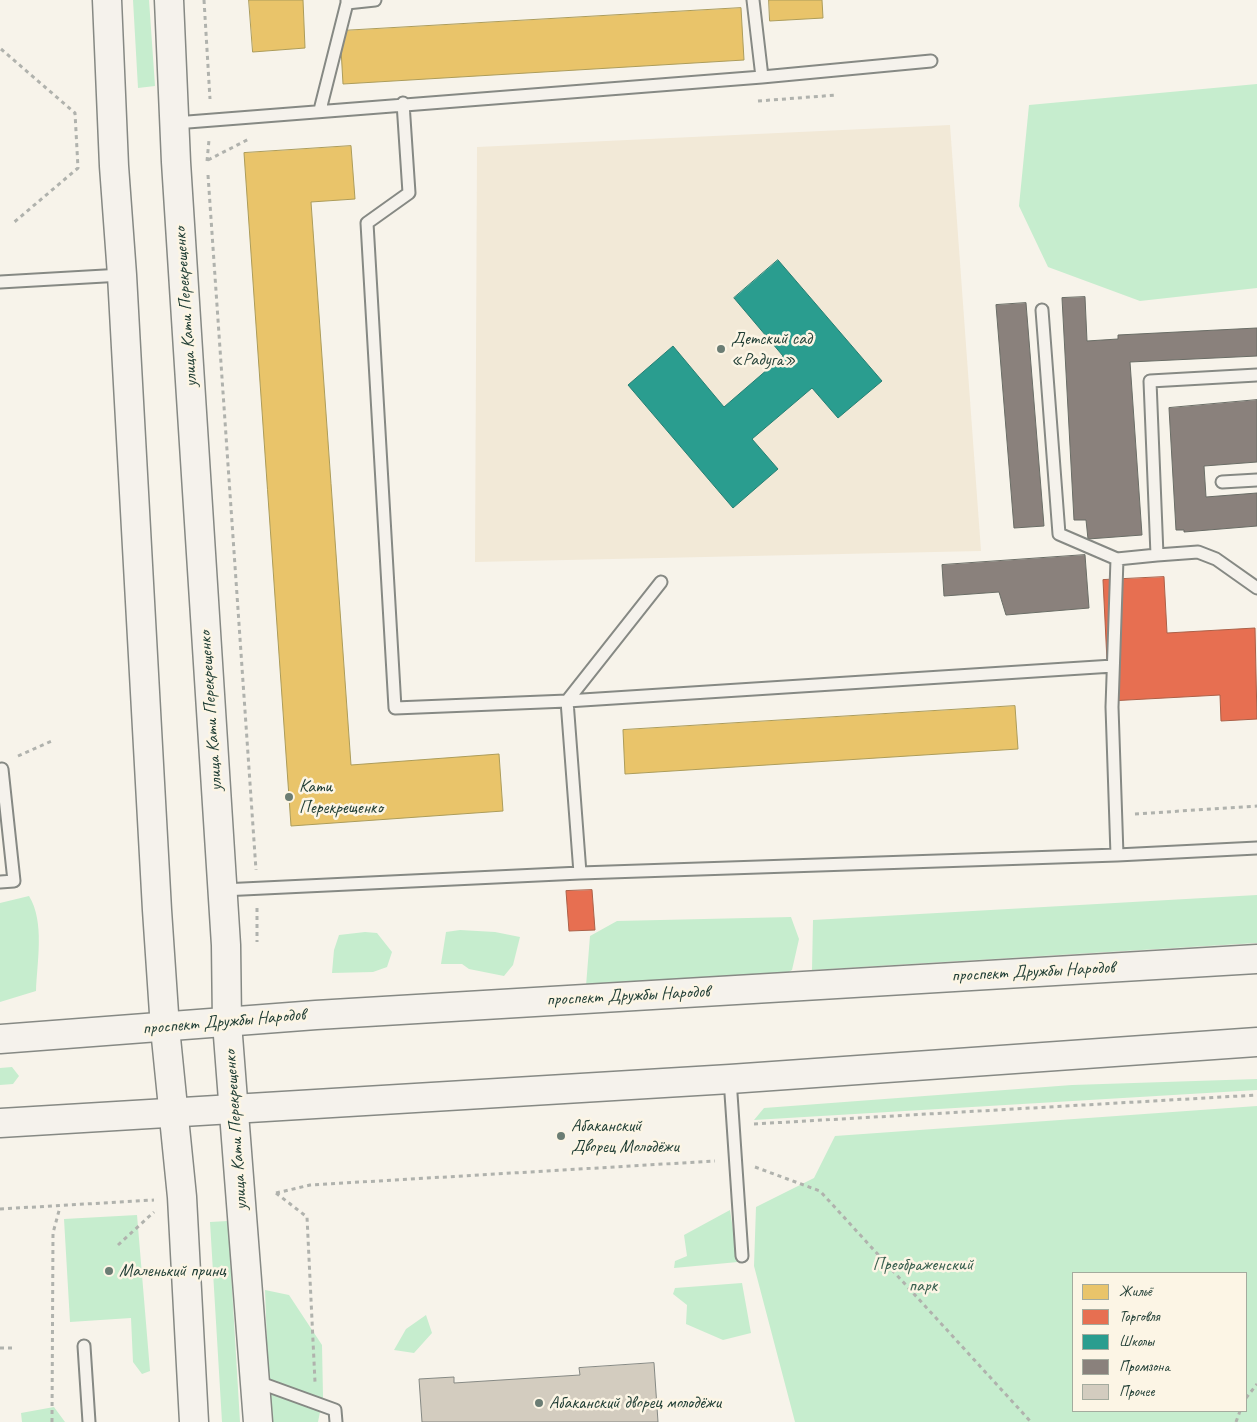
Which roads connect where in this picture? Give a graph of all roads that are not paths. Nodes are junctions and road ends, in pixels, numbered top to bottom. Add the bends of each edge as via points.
1 (107, 0) edge
2 (169, 0) edge
3 (375, 0) edge
4 (754, 0) edge
5 (347, 1) edge
6 (931, 61) dead end
7 (762, 77) junction
8 (403, 103) junction
9 (320, 110) junction
10 (175, 123) junction
11 (122, 275) junction
12 (0, 282) edge
13 (1042, 310) dead end
14 (1257, 375) edge
15 (1257, 480) edge
16 (1222, 482) dead end
17 (1156, 555) junction
18 (1116, 559) junction
19 (661, 582) dead end
20 (1257, 588) edge
21 (1114, 666) junction
22 (567, 702) junction
23 (5, 765) road end
24 (1257, 848) edge
25 (1118, 855) junction
26 (580, 874) junction
27 (0, 882) edge
28 (222, 890) junction
29 (1257, 959) edge
30 (227, 1023) junction
31 (165, 1028) junction
32 (0, 1039) edge
33 (1257, 1042) edge
34 (730, 1079) junction
35 (234, 1109) junction
36 (173, 1112) junction
37 (0, 1124) edge
38 (742, 1256) dead end
39 (84, 1346) dead end
40 (255, 1381) junction
41 (89, 1422) edge
42 (194, 1422) edge
43 (258, 1422) edge
44 (336, 1422) edge

1 - 11 street
2 - 10 street, улица Кати Перекрещенко
3 - 5 lane
4 - 7 lane
5 - 9 lane
6 - 7 lane
7 - 8 lane
8 - 9 lane
8 - 22 lane via 409,193 367,223 395,708
9 - 10 lane
10 - 28 street, улица Кати Перекрещенко
11 - 12 lane
11 - 31 street
13 - 18 lane via 1059,534
14 - 17 lane via 1150,381
15 - 16 lane
17 - 18 lane
17 - 20 lane via 1198,552 1216,559
18 - 21 lane
19 - 22 lane
21 - 22 lane
21 - 25 lane via 1112,707
22 - 26 lane
23 - 27 lane via 14,881
24 - 25 lane
25 - 26 lane
26 - 28 lane
28 - 30 street, улица Кати Перекрещенко
29 - 30 street, проспект Дружбы Народов
30 - 31 street, проспект Дружбы Народов
30 - 35 street, улица Кати Перекрещенко
31 - 32 street, проспект Дружбы Народов
31 - 36 street
33 - 34 street
34 - 35 street
34 - 38 lane
35 - 36 street
35 - 40 street, улица Кати Перекрещенко
36 - 37 street
36 - 42 street via 182,1197
39 - 41 lane
40 - 43 street, улица Кати Перекрещенко
40 - 44 lane via 335,1410

